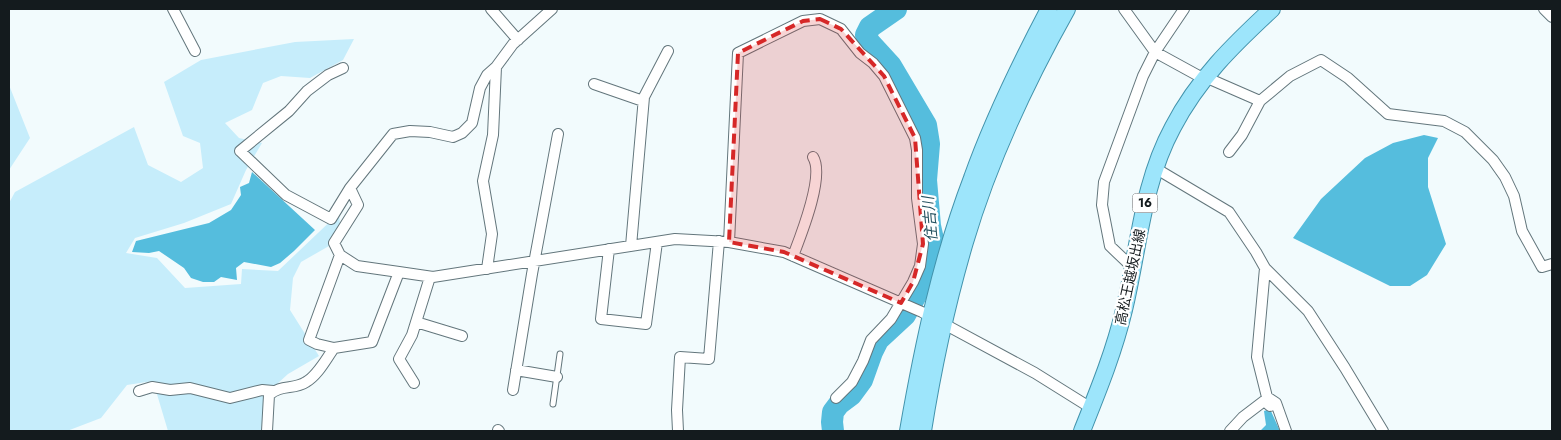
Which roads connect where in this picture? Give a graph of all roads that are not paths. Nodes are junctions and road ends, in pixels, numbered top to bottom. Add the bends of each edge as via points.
1 (173, 9) edge
2 (491, 9) edge
3 (552, 9) edge
4 (1049, 9) edge
5 (1067, 9) edge
6 (1124, 9) edge
7 (1184, 9) edge
8 (1272, 9) edge
9 (1544, 9) edge
10 (1552, 17) edge
11 (518, 40) junction
12 (668, 50) dead end
13 (195, 51) dead end
14 (1155, 52) junction
15 (496, 67) junction
16 (343, 68) dead end
17 (1205, 77) junction
18 (594, 84) dead end
19 (644, 101) junction
20 (1260, 101) junction
21 (558, 134) dead end
22 (1229, 152) dead end
23 (813, 157) dead end
24 (1155, 168) junction
25 (350, 188) junction
26 (724, 241) junction
27 (657, 242) junction
28 (631, 246) junction
29 (609, 249) junction
30 (340, 255) junction
31 (793, 256) junction
32 (535, 261) junction
33 (1552, 264) edge
34 (487, 268) junction
35 (1132, 268) junction
36 (1264, 268) junction
37 (399, 272) junction
38 (430, 276) junction
39 (903, 304) junction
40 (937, 321) junction
41 (416, 322) junction
42 (462, 336) dead end
43 (334, 348) junction
44 (560, 354) dead end
45 (516, 370) junction
46 (557, 377) junction
47 (414, 383) dead end
48 (513, 390) dead end
49 (139, 391) dead end
50 (273, 391) junction
51 (836, 398) dead end
52 (1276, 403) junction
53 (554, 404) dead end
54 (1092, 408) junction
55 (266, 431) edge
56 (678, 431) edge
57 (908, 431) edge
58 (923, 431) edge
59 (1082, 431) edge
60 (1230, 431) edge
61 (1286, 431) edge
62 (1383, 431) edge

1 - 13 street
2 - 11 street
3 - 11 street
4 - 40 main road via 1019,64 971,178 952,236
5 - 40 main road via 1006,130
6 - 14 street
7 - 14 street
8 - 17 main road, 高松王越坂出線 / 16
9 - 10 street
11 - 15 street
12 - 19 street
14 - 17 street
14 - 35 street via 1104,182 1102,205 1110,246
15 - 25 street via 480,88 472,123 462,133 453,138 430,132 393,134
15 - 34 street via 493,135 484,181 492,234
16 - 25 street via 307,90 289,111 240,151 286,195 331,219
17 - 20 street
17 - 24 main road, 高松王越坂出線 / 16 via 1175,122
18 - 19 street
19 - 28 street
20 - 22 street
20 - 33 street via 1290,76 1321,60 1348,78 1388,114 1444,121 1465,132 1494,160 1505,177 1514,196 1522,231 1542,267
21 - 32 street
23 - 31 street via 817,163 814,192
24 - 35 main road, 高松王越坂出線 / 16 via 1144,204
24 - 36 street via 1229,212
25 - 30 street via 358,205 334,243
26 - 27 street via 675,239
26 - 31 street
26 - 39 street via 738,53 803,21 820,20 841,28 860,53 884,76 915,138 917,198 923,244 920,266
26 - 56 street via 709,359 680,357
27 - 28 street
27 - 29 street via 646,324 601,319
28 - 29 street
29 - 32 street
30 - 37 street via 357,266
30 - 43 street via 310,340
31 - 39 street
32 - 34 street
32 - 45 street
34 - 38 street
35 - 54 main road, 高松王越坂出線 / 16 via 1111,358
36 - 52 street via 1257,357 1267,397
36 - 62 street via 1308,311
37 - 38 street
37 - 43 street via 372,342
38 - 41 street
39 - 40 street
39 - 51 street via 871,340 852,382
40 - 54 street via 1035,373
40 - 57 main road
40 - 58 main road
41 - 42 street
41 - 47 street via 400,359
43 - 50 street via 305,383
44 - 46 lane
45 - 46 street
45 - 48 street
46 - 53 lane
49 - 50 street via 152,387 170,390 190,388 230,398 262,390
50 - 55 street via 269,395
52 - 60 street via 1270,406 1264,401
52 - 61 street
54 - 59 main road, 高松王越坂出線 / 16

